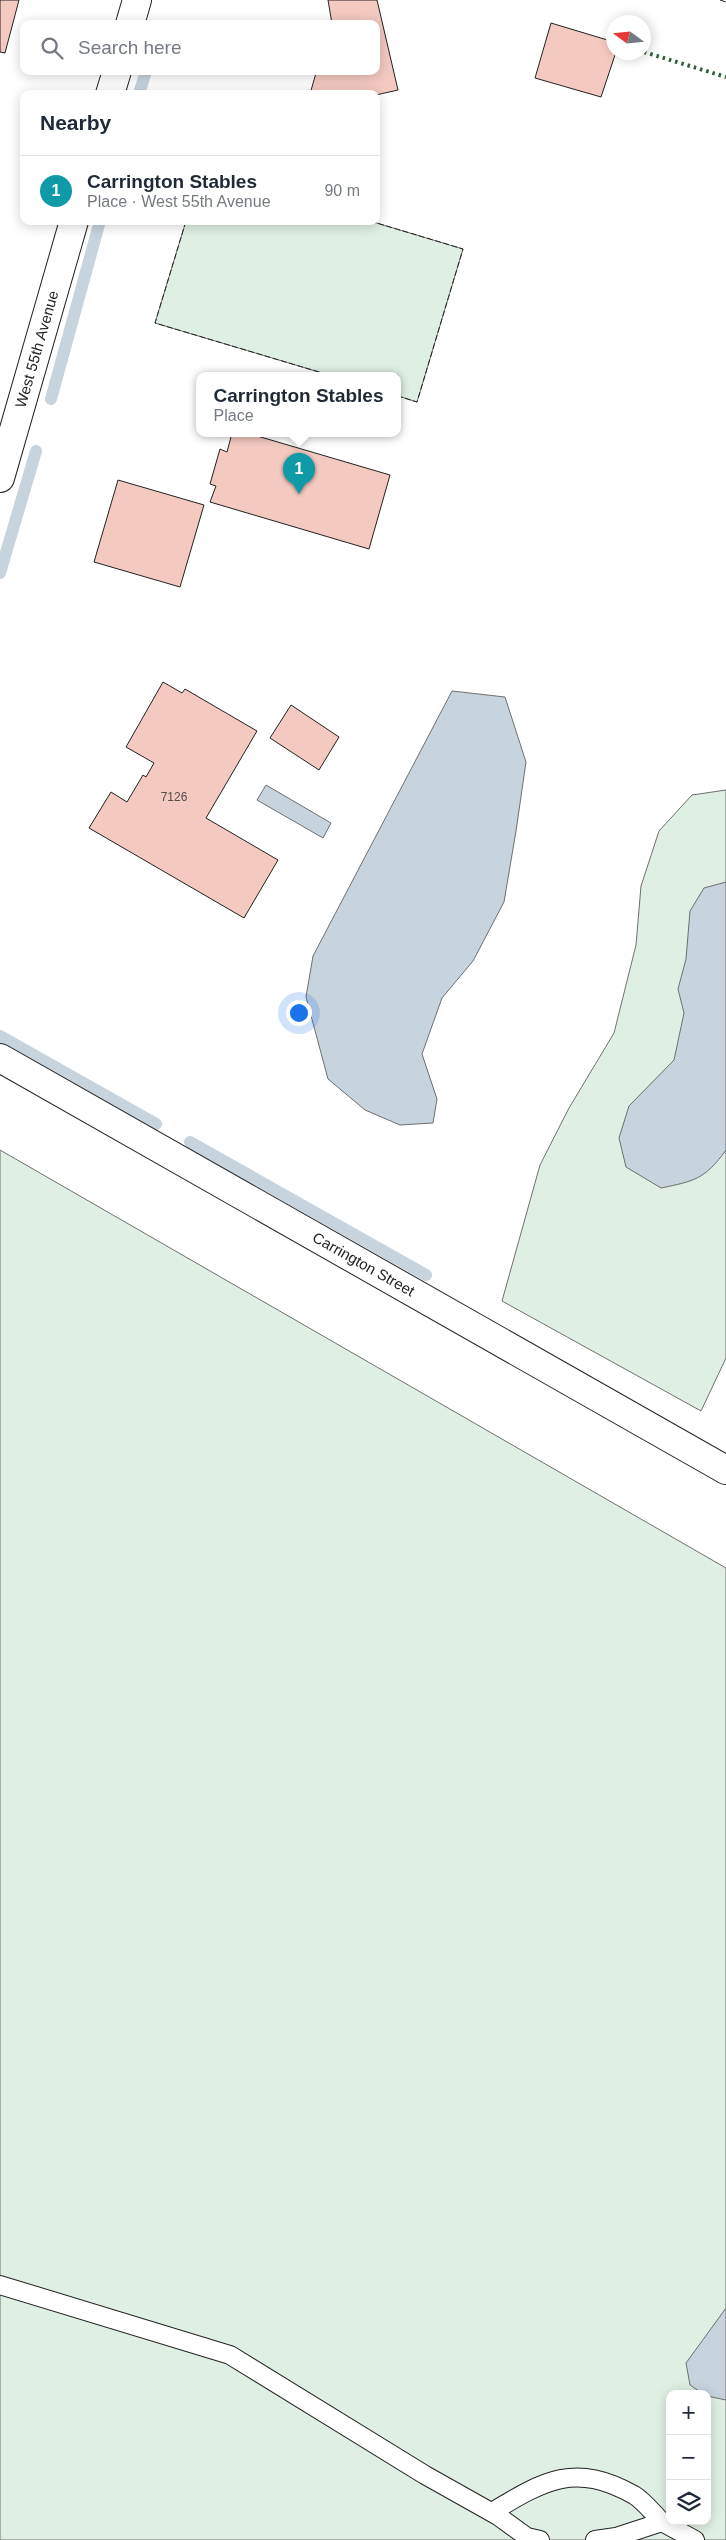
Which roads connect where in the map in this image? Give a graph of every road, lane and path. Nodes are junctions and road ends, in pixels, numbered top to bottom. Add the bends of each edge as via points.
1 (137, 0) edge
2 (131, 20) edge
3 (116, 75) edge
4 (111, 90) edge
5 (73, 225) edge
6 (0, 478) edge
7 (0, 1058) edge
8 (726, 1470) edge
9 (0, 2285) edge
10 (492, 2512) junction
11 (662, 2522) junction
12 (540, 2540) edge
13 (595, 2540) edge
14 (695, 2540) edge

1 - 2 street
3 - 4 street
5 - 6 street, West 55th Avenue
7 - 8 street, Carrington Street
9 - 10 lane via 230,2355 425,2475
10 - 11 lane via 528,2490 562,2477 588,2477 635,2496
10 - 12 lane via 527,2537
11 - 13 lane via 616,2537
11 - 14 lane

